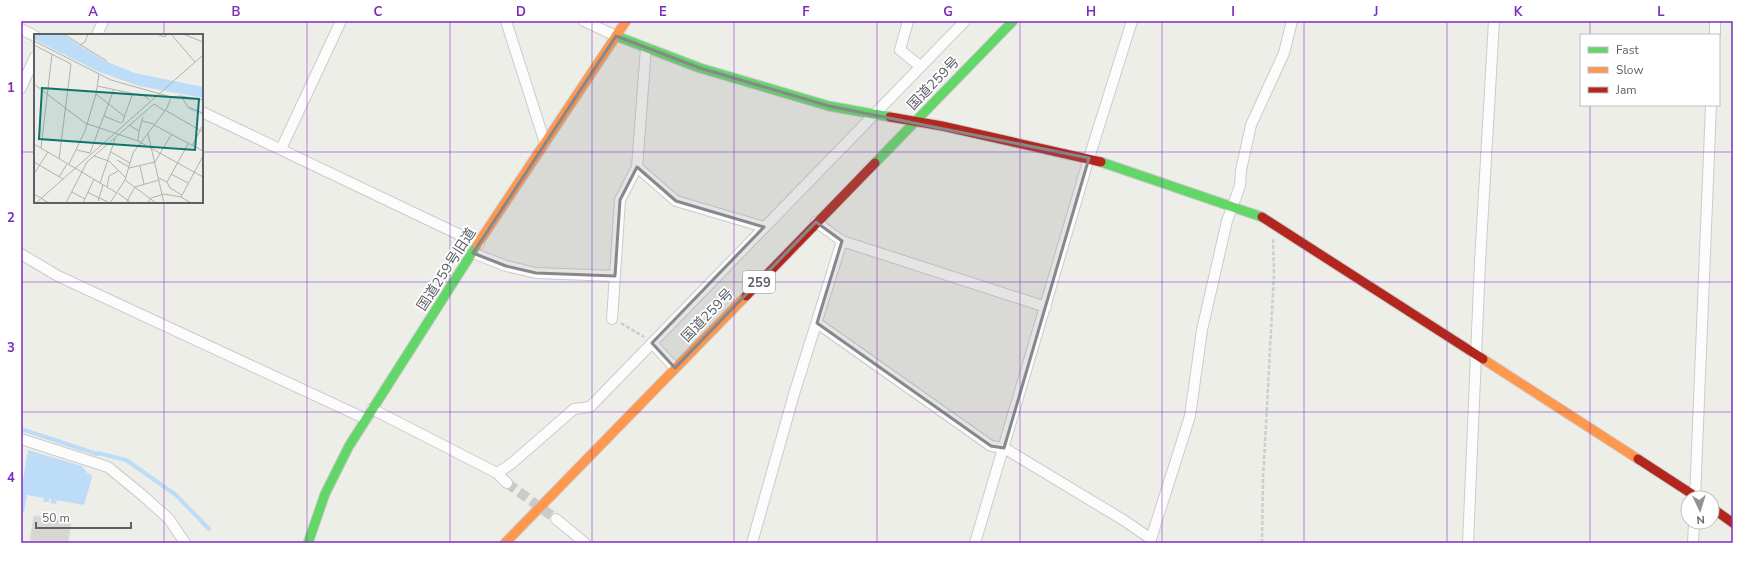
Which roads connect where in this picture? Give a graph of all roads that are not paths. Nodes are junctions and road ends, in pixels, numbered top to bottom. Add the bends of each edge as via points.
1 (103, 21) edge
2 (341, 21) edge
3 (506, 21) edge
4 (584, 21) edge
5 (626, 21) edge
6 (908, 21) edge
7 (965, 21) edge
8 (1013, 21) edge
9 (1132, 21) edge
10 (1292, 21) edge
11 (1494, 21) edge
12 (1715, 21) edge
13 (21, 29) edge
14 (97, 34) edge
15 (1715, 34) edge
16 (34, 36) edge
17 (616, 36) junction
18 (646, 48) junction
19 (34, 59) edge
20 (920, 66) junction
21 (21, 88) edge
22 (1711, 106) edge
23 (203, 112) edge
24 (876, 114) junction
25 (915, 121) junction
26 (545, 143) junction
27 (281, 150) junction
28 (1089, 158) junction
29 (637, 167) junction
30 (1233, 205) junction
31 (816, 222) junction
32 (764, 227) junction
33 (842, 242) junction
34 (479, 244) junction
35 (473, 253) junction
36 (21, 254) edge
37 (615, 276) junction
38 (1046, 307) junction
39 (612, 319) road end
40 (817, 323) junction
41 (652, 343) junction
42 (1476, 355) junction
43 (675, 368) junction
44 (372, 409) junction
45 (366, 419) junction
46 (21, 439) edge
47 (1004, 448) junction
48 (498, 472) junction
49 (507, 484) tunnel mouth
50 (1685, 490) edge
51 (1696, 490) edge
52 (1720, 514) edge
53 (556, 519) tunnel mouth
54 (1733, 523) edge
55 (1694, 530) edge
56 (1151, 541) edge
57 (185, 543) edge
58 (308, 543) edge
59 (504, 543) edge
60 (585, 543) edge
61 (752, 543) edge
62 (975, 543) edge
63 (1468, 543) edge
64 (1693, 543) edge

1 - 14 street
2 - 27 street
3 - 26 street
4 - 17 street
5 - 17 main road, 国道259号旧道
6 - 20 street via 900,50
7 - 20 street
8 - 25 main road, 国道259号 / 259
9 - 28 street
10 - 30 street via 1284,53 1251,125 1240,186
11 - 42 street
12 - 15 street
13 - 16 street
17 - 18 main road
17 - 26 main road, 国道259号旧道
18 - 24 main road via 700,68 829,106
18 - 29 street
19 - 21 street
20 - 24 street
22 - 51 street
23 - 27 street
24 - 25 main road
24 - 32 street
25 - 28 main road
25 - 31 main road, 国道259号 / 259
26 - 34 main road, 国道259号旧道
27 - 34 street
28 - 30 main road
28 - 38 street
29 - 32 street via 676,201
29 - 37 street via 620,200
30 - 42 main road via 1258,214
30 - 56 street via 1220,249 1202,330 1190,416
31 - 33 street
31 - 43 main road, 国道259号 / 259
32 - 41 street
33 - 38 street
33 - 40 street
34 - 35 main road, 国道259号旧道
35 - 37 street via 506,266 536,273
35 - 44 main road, 国道259号旧道
36 - 45 street via 58,276
37 - 39 street
38 - 47 street
40 - 47 street via 972,434 991,446
40 - 61 street
41 - 43 street
41 - 48 street via 590,407 574,409 511,464
42 - 50 main road
42 - 63 street
43 - 59 main road, 国道259号 / 259
44 - 45 main road, 国道259号旧道
44 - 48 street
45 - 58 main road, 国道259号旧道 via 347,448 313,520
46 - 57 street via 108,467 169,519
47 - 56 street via 1125,521
47 - 62 street
48 - 49 street
52 - 54 main road
53 - 60 street
55 - 64 street

